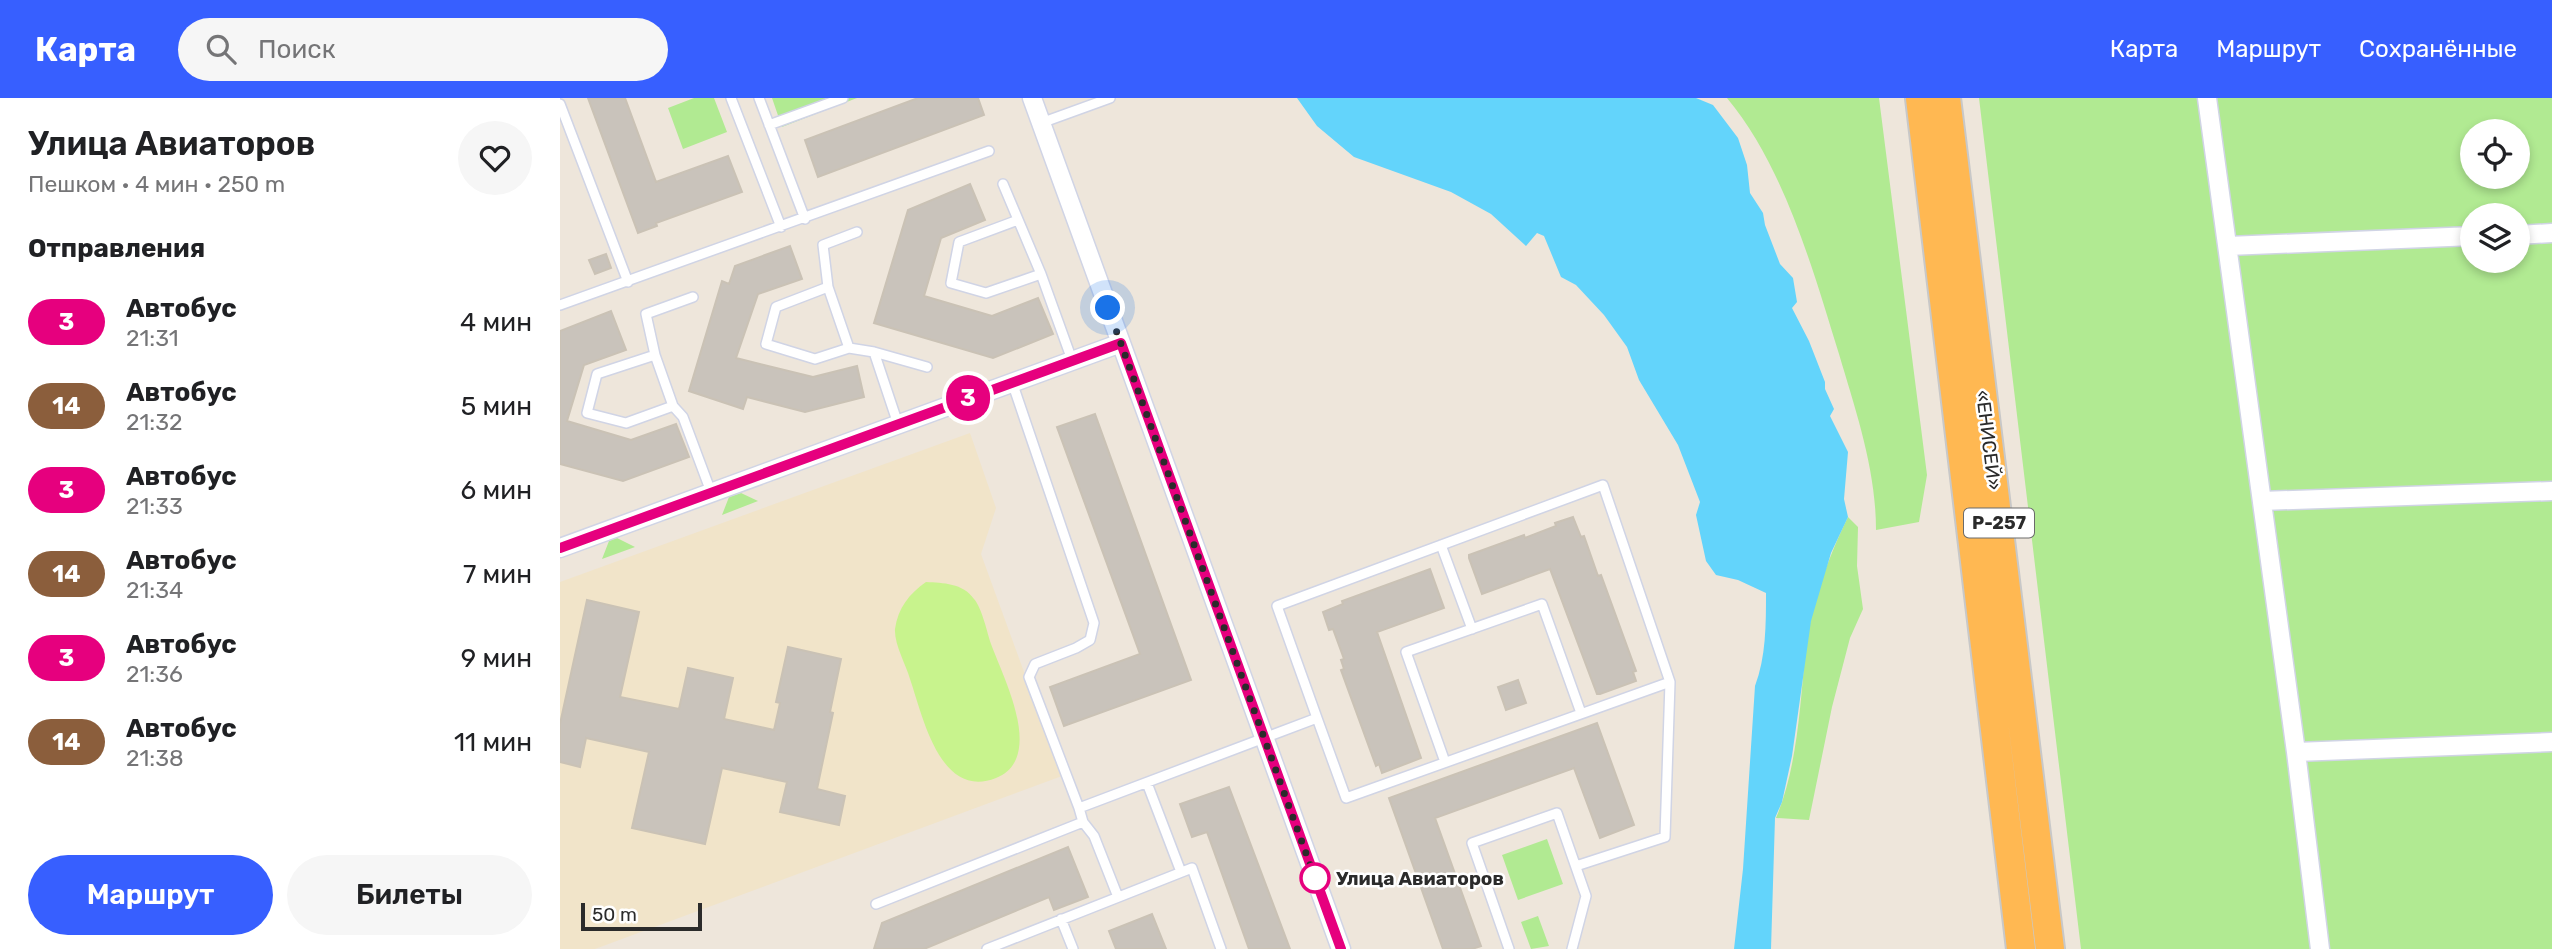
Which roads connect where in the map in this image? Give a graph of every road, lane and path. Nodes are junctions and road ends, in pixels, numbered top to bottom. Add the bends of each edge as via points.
1 (731, 98) edge
2 (759, 98) edge
3 (843, 98) edge
4 (1032, 98) edge
5 (1110, 98) edge
6 (1920, 98) edge
7 (1947, 98) edge
8 (2207, 98) edge
9 (1091, 101) edge
10 (560, 104) edge
11 (1041, 123) junction
12 (769, 125) junction
13 (989, 151) dead end
14 (1003, 184) dead end
15 (805, 219) junction
16 (1018, 220) junction
17 (781, 227) junction
18 (858, 232) dead end
19 (2552, 233) edge
20 (2530, 234) edge
21 (2460, 237) edge
22 (2228, 246) junction
23 (1041, 274) junction
24 (628, 282) junction
25 (828, 287) junction
26 (693, 297) dead end
27 (560, 305) edge
28 (1121, 343) junction
29 (849, 348) junction
30 (874, 352) junction
31 (654, 355) junction
32 (1072, 360) junction
33 (927, 367) dead end
34 (1012, 382) junction
35 (673, 406) junction
36 (898, 424) junction
37 (2552, 491) edge
38 (711, 492) junction
39 (2262, 501) junction
40 (1441, 545) junction
41 (560, 548) edge
42 (1472, 629) junction
43 (1670, 682) junction
44 (1581, 713) junction
45 (1317, 718) junction
46 (1263, 738) junction
47 (2552, 742) edge
48 (2296, 752) junction
49 (1445, 762) junction
50 (1147, 783) junction
51 (1079, 808) junction
52 (1083, 822) junction
53 (1576, 866) junction
54 (1181, 872) junction
55 (1118, 897) junction
56 (876, 904) dead end
57 (1061, 919) junction
58 (987, 949) edge
59 (1073, 949) edge
60 (1221, 949) edge
61 (1341, 949) edge
62 (1509, 949) edge
63 (1572, 949) edge
64 (2021, 949) edge
65 (2050, 949) edge
66 (2319, 949) edge

1 - 17 lane
2 - 12 lane
3 - 12 lane
4 - 11 street
5 - 9 lane
6 - 64 highway, «ЕНИСЕЙ» / Р-257
7 - 65 highway, «ЕНИСЕЙ» / Р-257
8 - 22 street
9 - 11 lane
10 - 24 lane
11 - 28 street
12 - 15 lane
13 - 15 lane
14 - 16 lane
15 - 17 lane
16 - 23 lane
16 - 23 lane via 959,242 951,283 986,293
17 - 24 lane
18 - 25 lane via 823,245
19 - 20 street
21 - 22 street
22 - 39 street
23 - 32 lane
24 - 27 lane
25 - 29 lane
25 - 29 lane via 776,307 766,344 815,359
26 - 31 lane via 646,314
28 - 32 street
28 - 46 street
29 - 30 lane
30 - 33 lane
30 - 36 lane
31 - 35 lane
31 - 35 lane via 597,374 587,413 626,423
32 - 34 street
34 - 36 street
34 - 51 lane via 1094,623 1090,640 1035,664 1029,677
35 - 38 lane via 683,417
36 - 38 street
37 - 39 street
38 - 41 street
39 - 48 street
40 - 42 lane
40 - 43 lane via 1603,485
40 - 45 lane via 1277,606
42 - 44 lane via 1542,604
42 - 49 lane via 1406,652
43 - 44 lane
43 - 53 lane via 1665,837
44 - 49 lane
45 - 46 lane
45 - 49 lane via 1346,798
46 - 50 lane
46 - 61 street
47 - 48 street
48 - 66 street
50 - 51 lane
50 - 54 lane
51 - 52 lane
52 - 55 lane via 1094,836
52 - 56 lane
53 - 62 lane via 1557,813 1472,843
53 - 63 lane via 1586,896
54 - 55 lane
54 - 60 lane via 1192,869
55 - 57 lane
57 - 58 lane
57 - 59 lane

